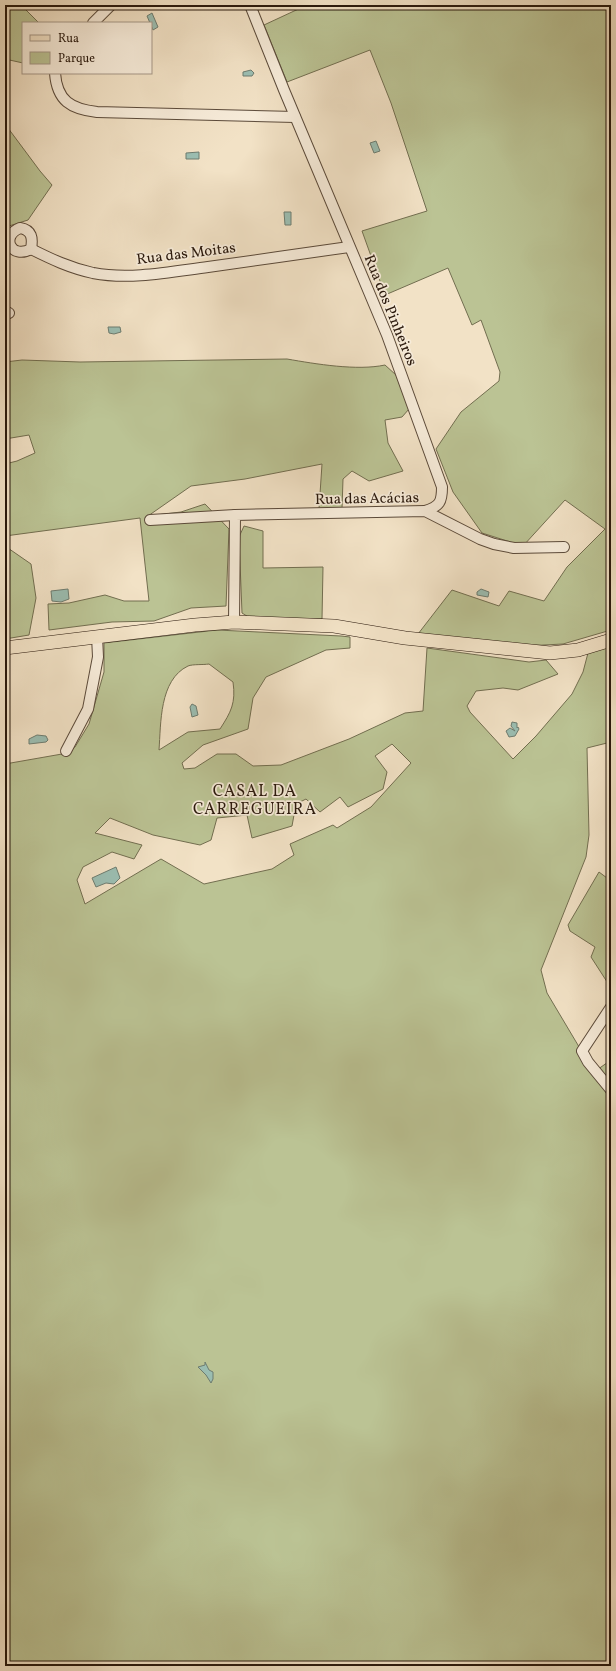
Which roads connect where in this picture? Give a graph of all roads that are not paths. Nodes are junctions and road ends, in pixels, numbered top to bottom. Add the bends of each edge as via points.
1 (111, 5) edge
2 (250, 5) edge
3 (94, 22) edge
4 (55, 74) edge
5 (295, 116) junction
6 (349, 247) junction
7 (31, 249) dead end
8 (425, 511) junction
9 (235, 515) junction
10 (150, 520) dead end
11 (564, 547) dead end
12 (234, 622) junction
13 (97, 636) junction
14 (611, 640) edge
15 (5, 648) edge
16 (66, 751) dead end
17 (611, 1007) edge
18 (611, 1090) edge

1 - 3 street
2 - 5 street, Rua dos Pinheiros
4 - 5 street via 61,96 81,110
5 - 6 street, Rua dos Pinheiros
6 - 7 street, Rua das Moitas via 128,275 75,269
6 - 8 street, Rua dos Pinheiros via 387,335 442,486 439,503
8 - 9 street, Rua das Acácias
8 - 11 street, Rua das Acácias via 494,544 514,548
9 - 10 street, Rua das Acácias
9 - 12 street
12 - 13 main road
12 - 14 main road via 334,626 405,638 554,653 578,650
13 - 15 main road
13 - 16 street via 98,658 88,709
17 - 18 street via 582,1050 588,1062

